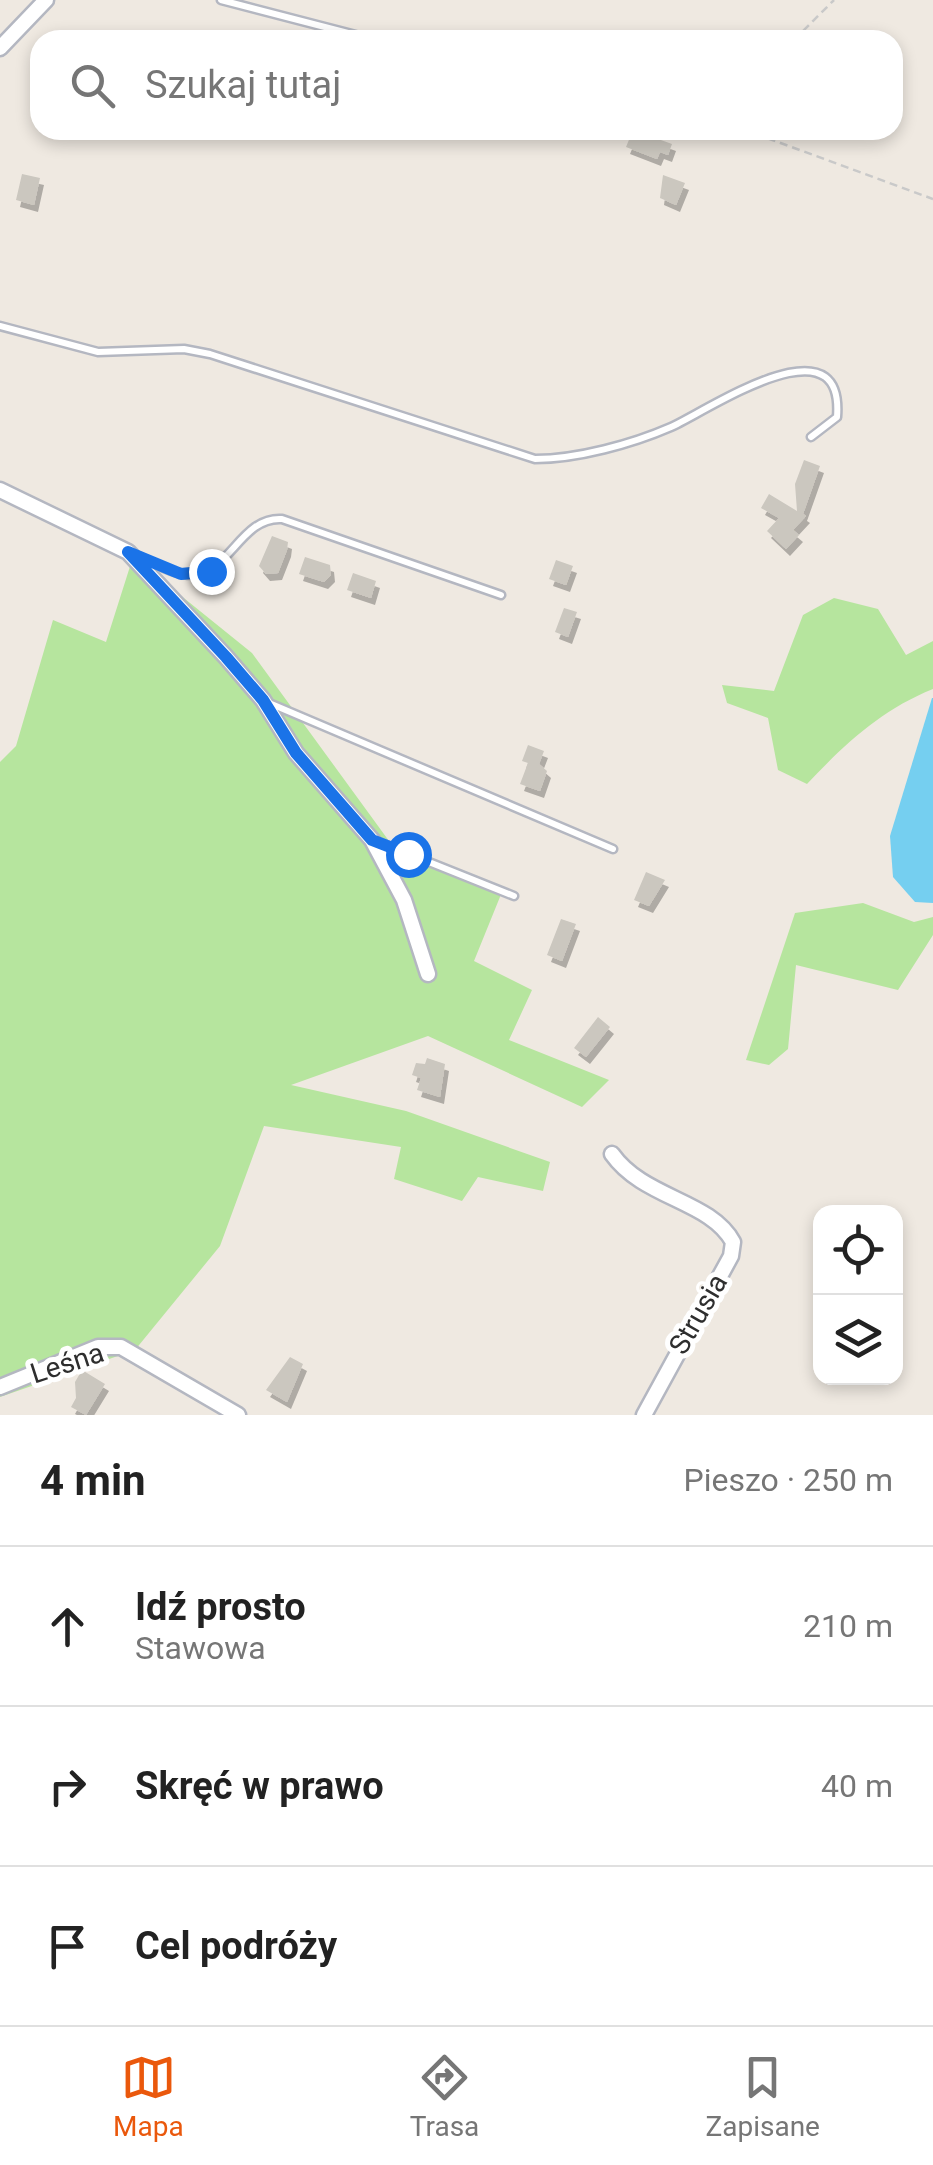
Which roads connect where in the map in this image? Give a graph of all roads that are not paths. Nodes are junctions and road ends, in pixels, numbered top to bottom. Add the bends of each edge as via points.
1 (46, 0) edge
2 (222, 0) edge
3 (337, 30) edge
4 (0, 48) edge
5 (0, 326) edge
6 (811, 437) dead end
7 (0, 490) edge
8 (128, 552) junction
9 (501, 596) dead end
10 (263, 700) junction
11 (372, 840) junction
12 (613, 849) dead end
13 (514, 896) dead end
14 (428, 974) dead end
15 (612, 1154) dead end
16 (0, 1387) edge
17 (238, 1415) edge
18 (644, 1415) edge

1 - 4 street
2 - 3 lane
5 - 6 lane via 98,352 184,348 210,354 535,458 560,458 672,427 718,398 812,371 838,399 836,417
7 - 8 street
8 - 9 lane via 195,575 211,571 258,522 282,519
8 - 10 street
10 - 11 street via 296,753
10 - 12 lane
11 - 13 lane
11 - 14 street via 404,900
15 - 18 street, Strusia via 626,1173 714,1220 733,1242
16 - 17 street, Leśna via 98,1346 121,1347

